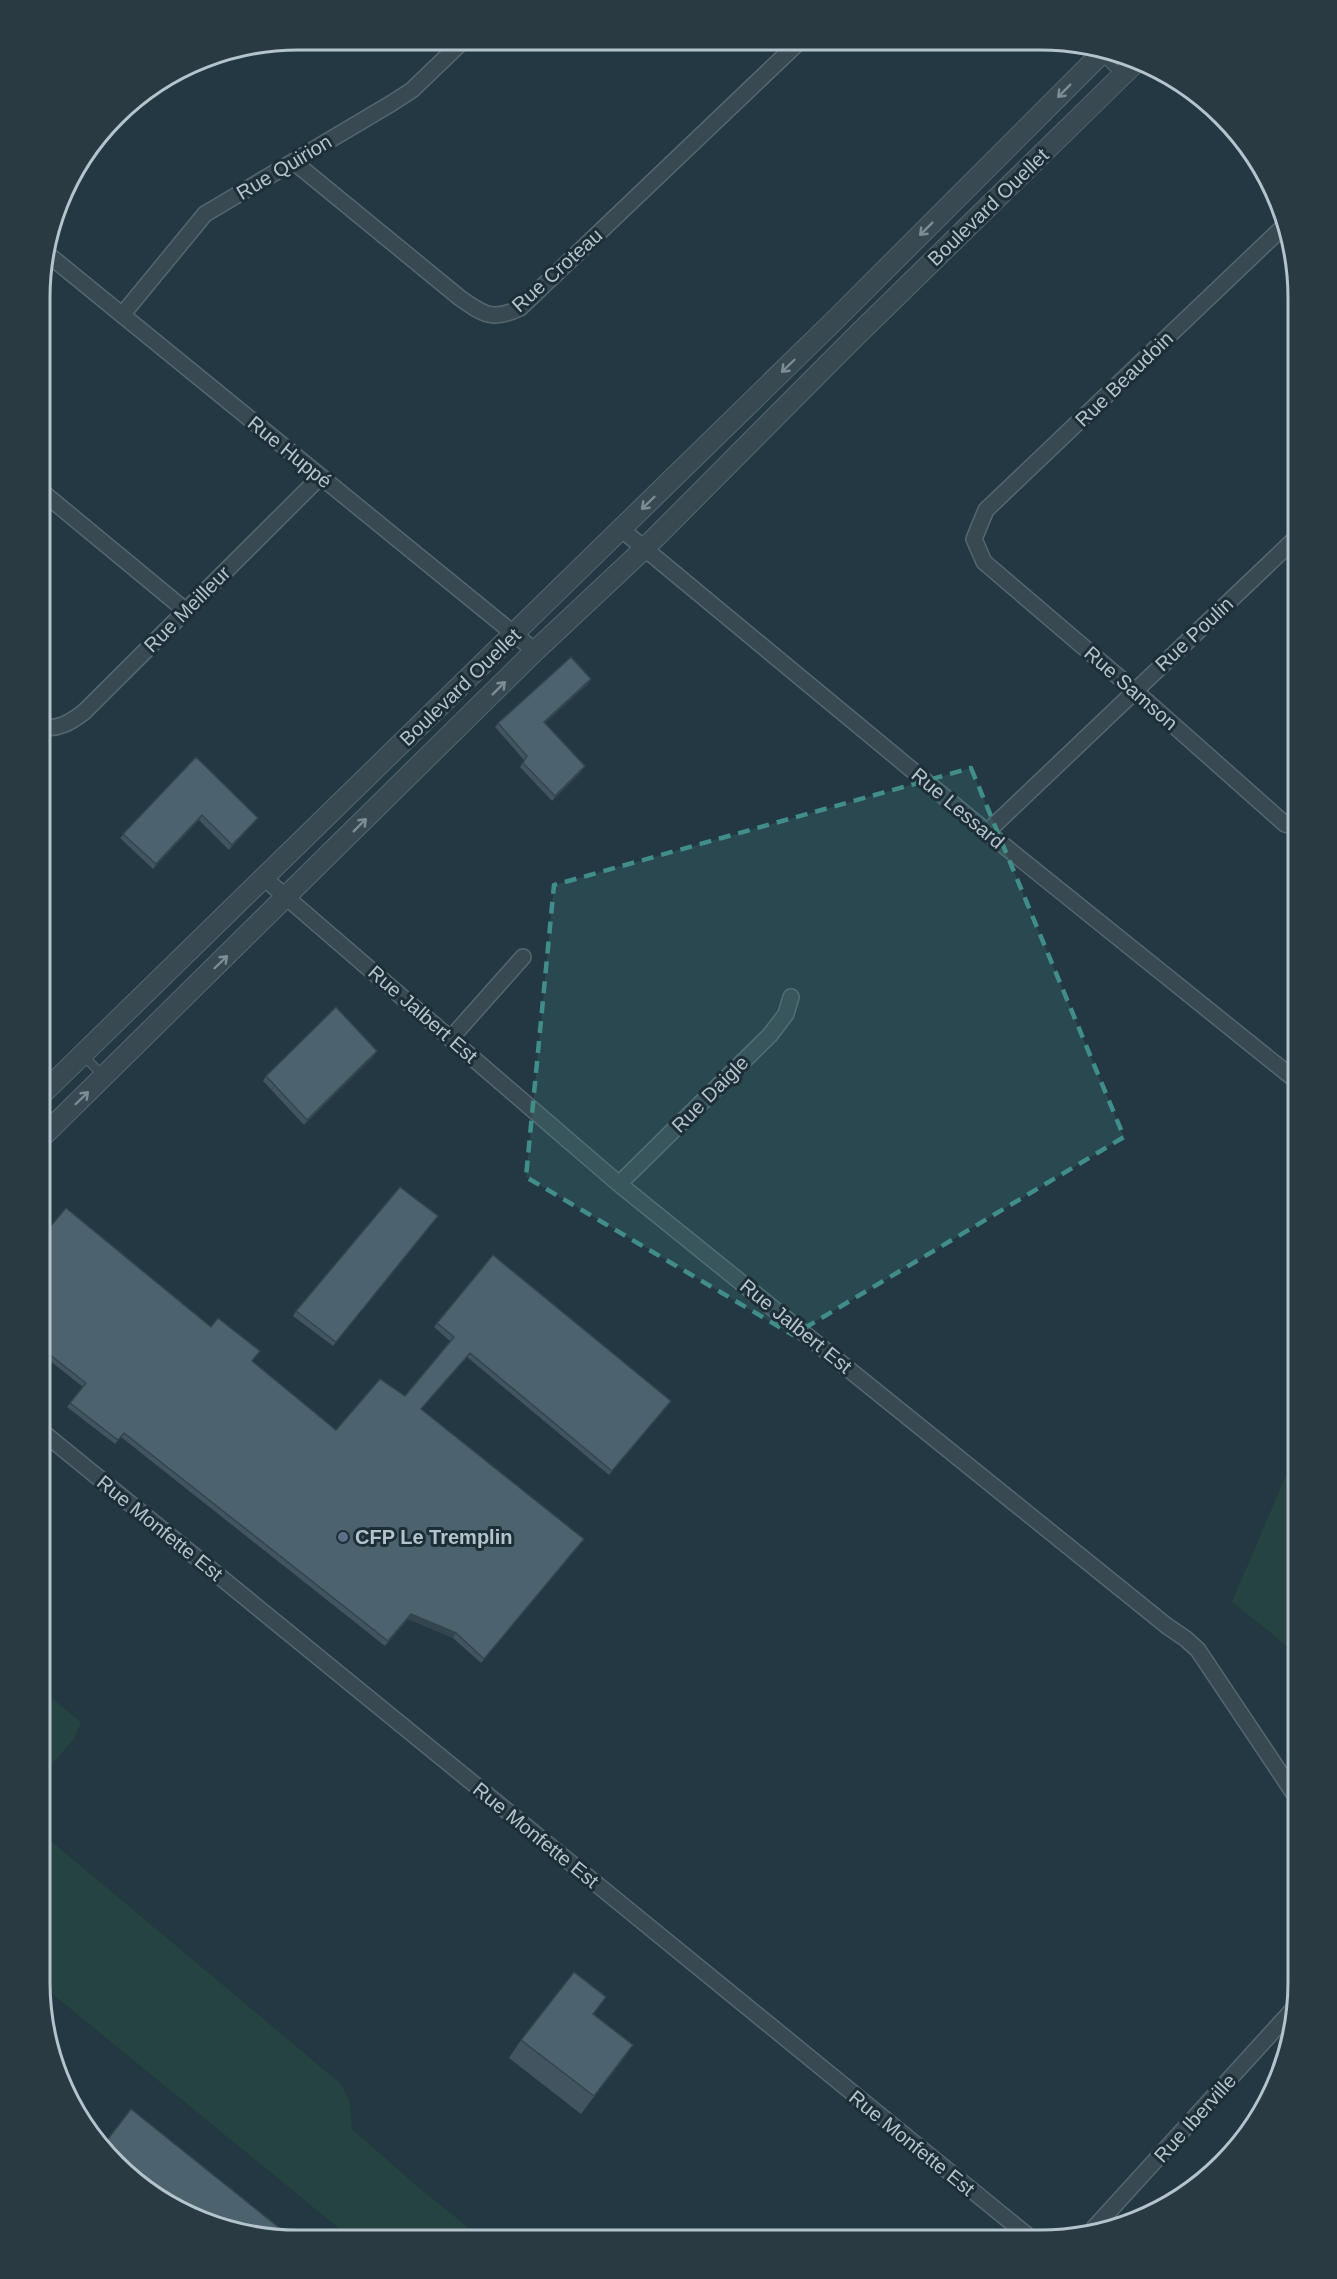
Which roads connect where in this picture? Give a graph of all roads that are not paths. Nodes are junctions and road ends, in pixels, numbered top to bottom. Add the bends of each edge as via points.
1 (454, 50) edge
2 (791, 50) edge
3 (1099, 57) edge
4 (1109, 60) edge
5 (1131, 67) edge
6 (1122, 76) junction
7 (294, 162) junction
8 (1278, 231) edge
9 (53, 258) edge
10 (122, 315) junction
11 (845, 328) junction
12 (320, 477) junction
13 (50, 498) edge
14 (621, 529) junction
15 (974, 539) joint
16 (1288, 545) edge
17 (645, 548) junction
18 (185, 610) junction
19 (514, 635) junction
20 (535, 651) junction
21 (1134, 690) junction
22 (50, 727) edge
23 (1288, 826) edge
24 (987, 832) junction
25 (264, 878) junction
26 (287, 897) junction
27 (523, 957) dead end
28 (791, 997) dead end
29 (451, 1038) junction
30 (83, 1055) junction
31 (1288, 1074) edge
32 (104, 1077) junction
33 (50, 1086) edge
34 (50, 1129) edge
35 (619, 1184) junction
36 (50, 1438) edge
37 (1288, 1783) edge
38 (1284, 2019) edge
39 (1099, 2222) edge
40 (1021, 2230) edge

1 - 7 street, Rue Quirion via 412,90
2 - 7 street, Rue Croteau via 520,308 504,316 475,309 460,298
3 -> 11 street, Boulevard Ouellet
4 - 6 lane, Boulevard Ouellet
5 - 6 street, Boulevard Ouellet
6 - 11 street, Boulevard Ouellet
7 - 10 street, Rue Quirion via 205,214
8 - 15 street, Rue Beaudoin via 986,510
9 - 10 street, Rue Huppé
10 - 12 street, Rue Huppé
11 -> 14 street, Boulevard Ouellet
11 - 17 street, Boulevard Ouellet
12 - 18 street, Rue Meilleur
12 - 19 street, Rue Huppé
13 - 18 street
14 - 17 street, Rue Lessard
14 - 19 street, Boulevard Ouellet
15 - 21 street, Rue Samson via 984,562
16 - 21 street, Rue Poulin
17 - 20 street, Boulevard Ouellet
17 - 24 street, Rue Lessard
18 - 22 street, Rue Meilleur via 84,712 72,722
19 - 20 street, Rue Huppé
19 - 25 street, Boulevard Ouellet
26 -> 20 street, Boulevard Ouellet
21 - 23 street, Rue Samson
21 - 24 street, Rue Poulin
24 - 31 street, Rue Lessard
25 - 26 street, Rue Jalbert Est
25 - 30 street, Boulevard Ouellet
26 - 29 street, Rue Jalbert Est
32 -> 26 street, Boulevard Ouellet
27 - 29 street
28 - 35 street, Rue Daigle via 786,1014 770,1035
29 - 35 street, Rue Jalbert Est
30 - 32 lane
30 - 33 street, Boulevard Ouellet
34 -> 32 street, Boulevard Ouellet
35 - 37 street, Rue Jalbert Est via 1186,1639 1198,1650
36 - 40 street, Rue Monfette Est
38 - 39 street, Rue Iberville

